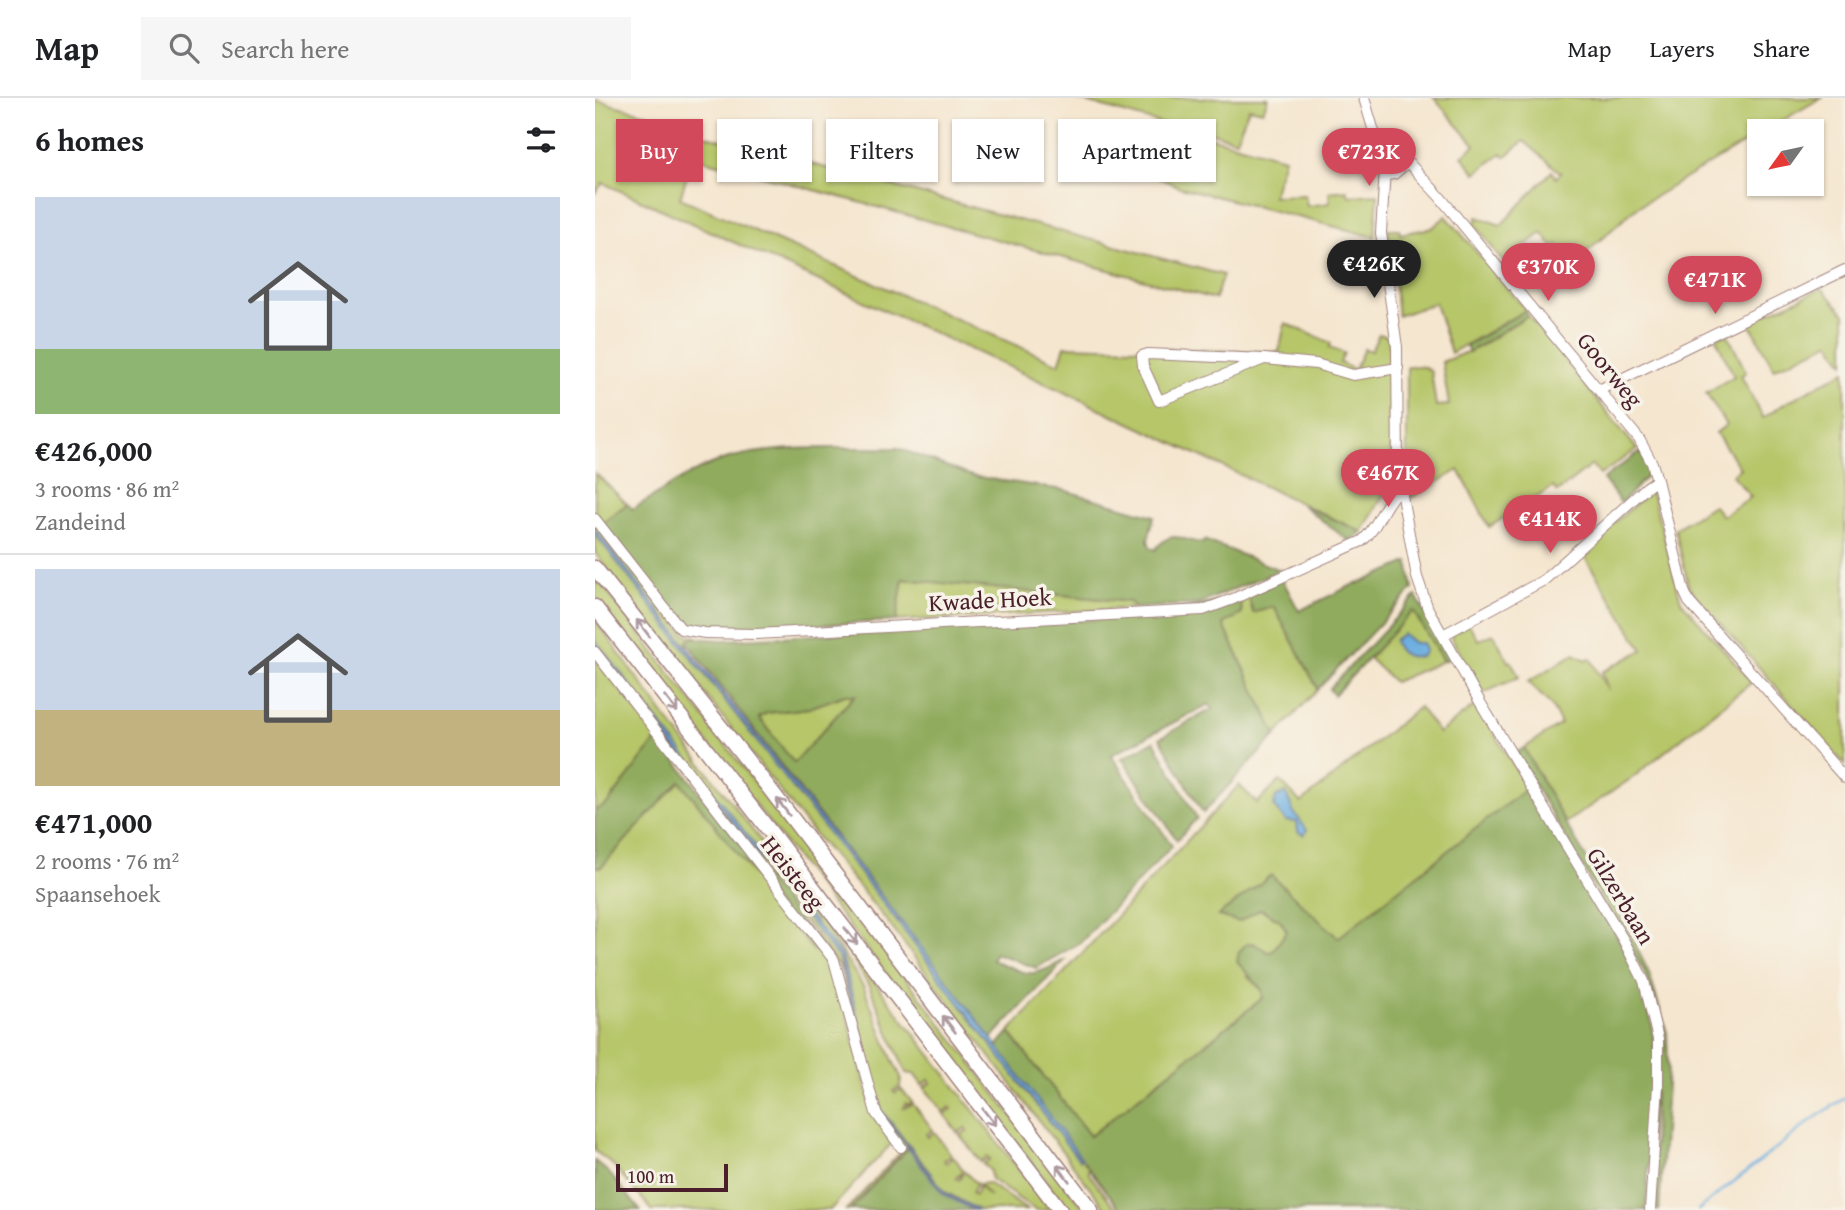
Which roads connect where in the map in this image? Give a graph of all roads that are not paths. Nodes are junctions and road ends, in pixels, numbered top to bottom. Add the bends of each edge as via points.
1 (1364, 98) edge
2 (1379, 142) junction
3 (1408, 162) junction
4 (1386, 175) junction
5 (1845, 270) edge
6 (1264, 359) junction
7 (1398, 368) junction
8 (1599, 390) junction
9 (1657, 480) junction
10 (1400, 488) junction
11 (595, 519) edge
12 (595, 568) edge
13 (595, 607) edge
14 (1443, 635) junction
15 (595, 652) edge
16 (1845, 778) edge
17 (901, 1147) dead end
18 (1060, 1210) edge
19 (1091, 1210) edge
20 (1650, 1210) edge

1 - 2 street, Gilzerbaan
2 - 3 street, Goorweg via 1392,145
2 - 4 street, Gilzerbaan
3 - 4 street
3 - 8 street, Goorweg
4 - 7 street, Gilzerbaan via 1381,233
5 - 8 street
6 - 6 street via 1148,354 1142,356 1159,401
6 - 7 street via 1316,364 1353,375
7 - 10 street, Gilzerbaan
8 - 9 street, Goorweg via 1639,439
9 - 14 street via 1544,580
9 - 16 street, Goorweg via 1689,603
10 - 11 street, Kwade Hoek via 1362,541 1208,609 756,634 681,629
10 - 14 street, Gilzerbaan via 1417,577
19 -> 12 highway
13 -> 18 highway
14 - 20 street, Gilzerbaan via 1625,941 1644,981 1659,1053
15 - 17 street, Heisteeg via 834,960 876,1113

